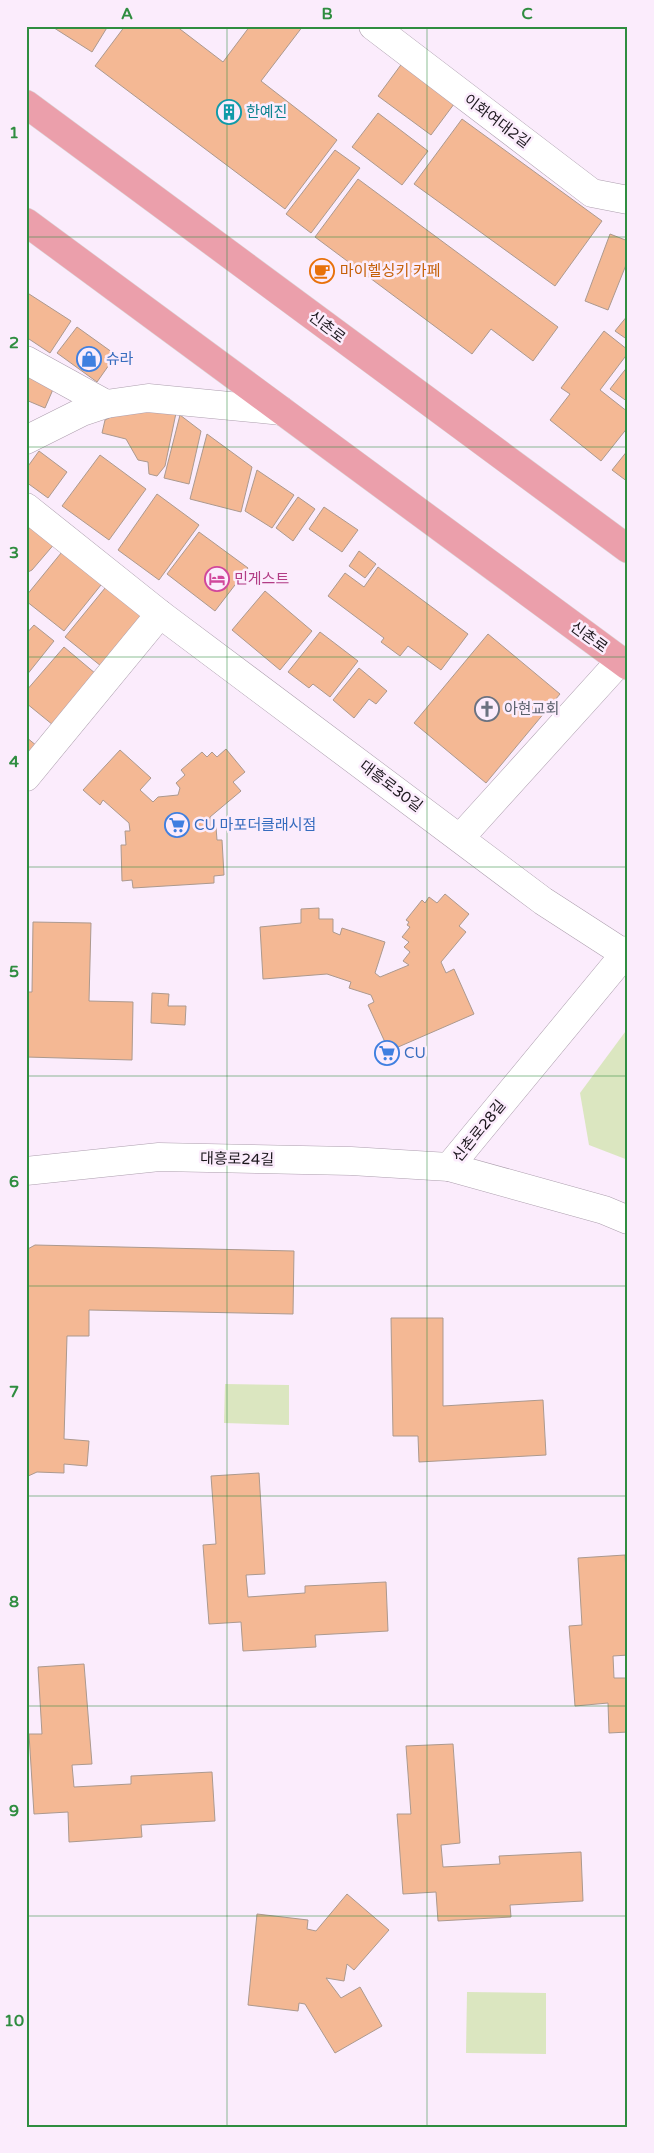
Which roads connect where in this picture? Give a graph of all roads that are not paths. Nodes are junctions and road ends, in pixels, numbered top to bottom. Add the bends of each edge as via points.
1 (374, 26) edge
2 (26, 104) edge
3 (628, 200) edge
4 (26, 222) edge
5 (26, 360) edge
6 (106, 404) junction
7 (282, 410) junction
8 (26, 440) edge
9 (29, 511) edge
10 (628, 549) edge
11 (160, 614) junction
12 (624, 663) edge
13 (26, 777) edge
14 (460, 838) junction
15 (627, 953) edge
16 (449, 1167) junction
17 (26, 1171) edge
18 (628, 1220) edge

1 - 3 street, 이화여대2길 via 592,193
2 - 10 main road, 신촌로
4 - 7 main road, 신촌로
5 - 6 street
6 - 7 street via 148,398
6 - 8 street via 64,420
7 - 12 main road, 신촌로
9 - 11 street, 대흥로30길
11 - 13 street
11 - 14 street, 대흥로30길
12 - 14 street, 신촌로
14 - 15 street, 대흥로30길 via 543,901
15 - 16 street, 신촌로28길
16 - 17 street, 대흥로24길 via 351,1161 159,1157
16 - 18 street, 신촌로28길 via 604,1210

